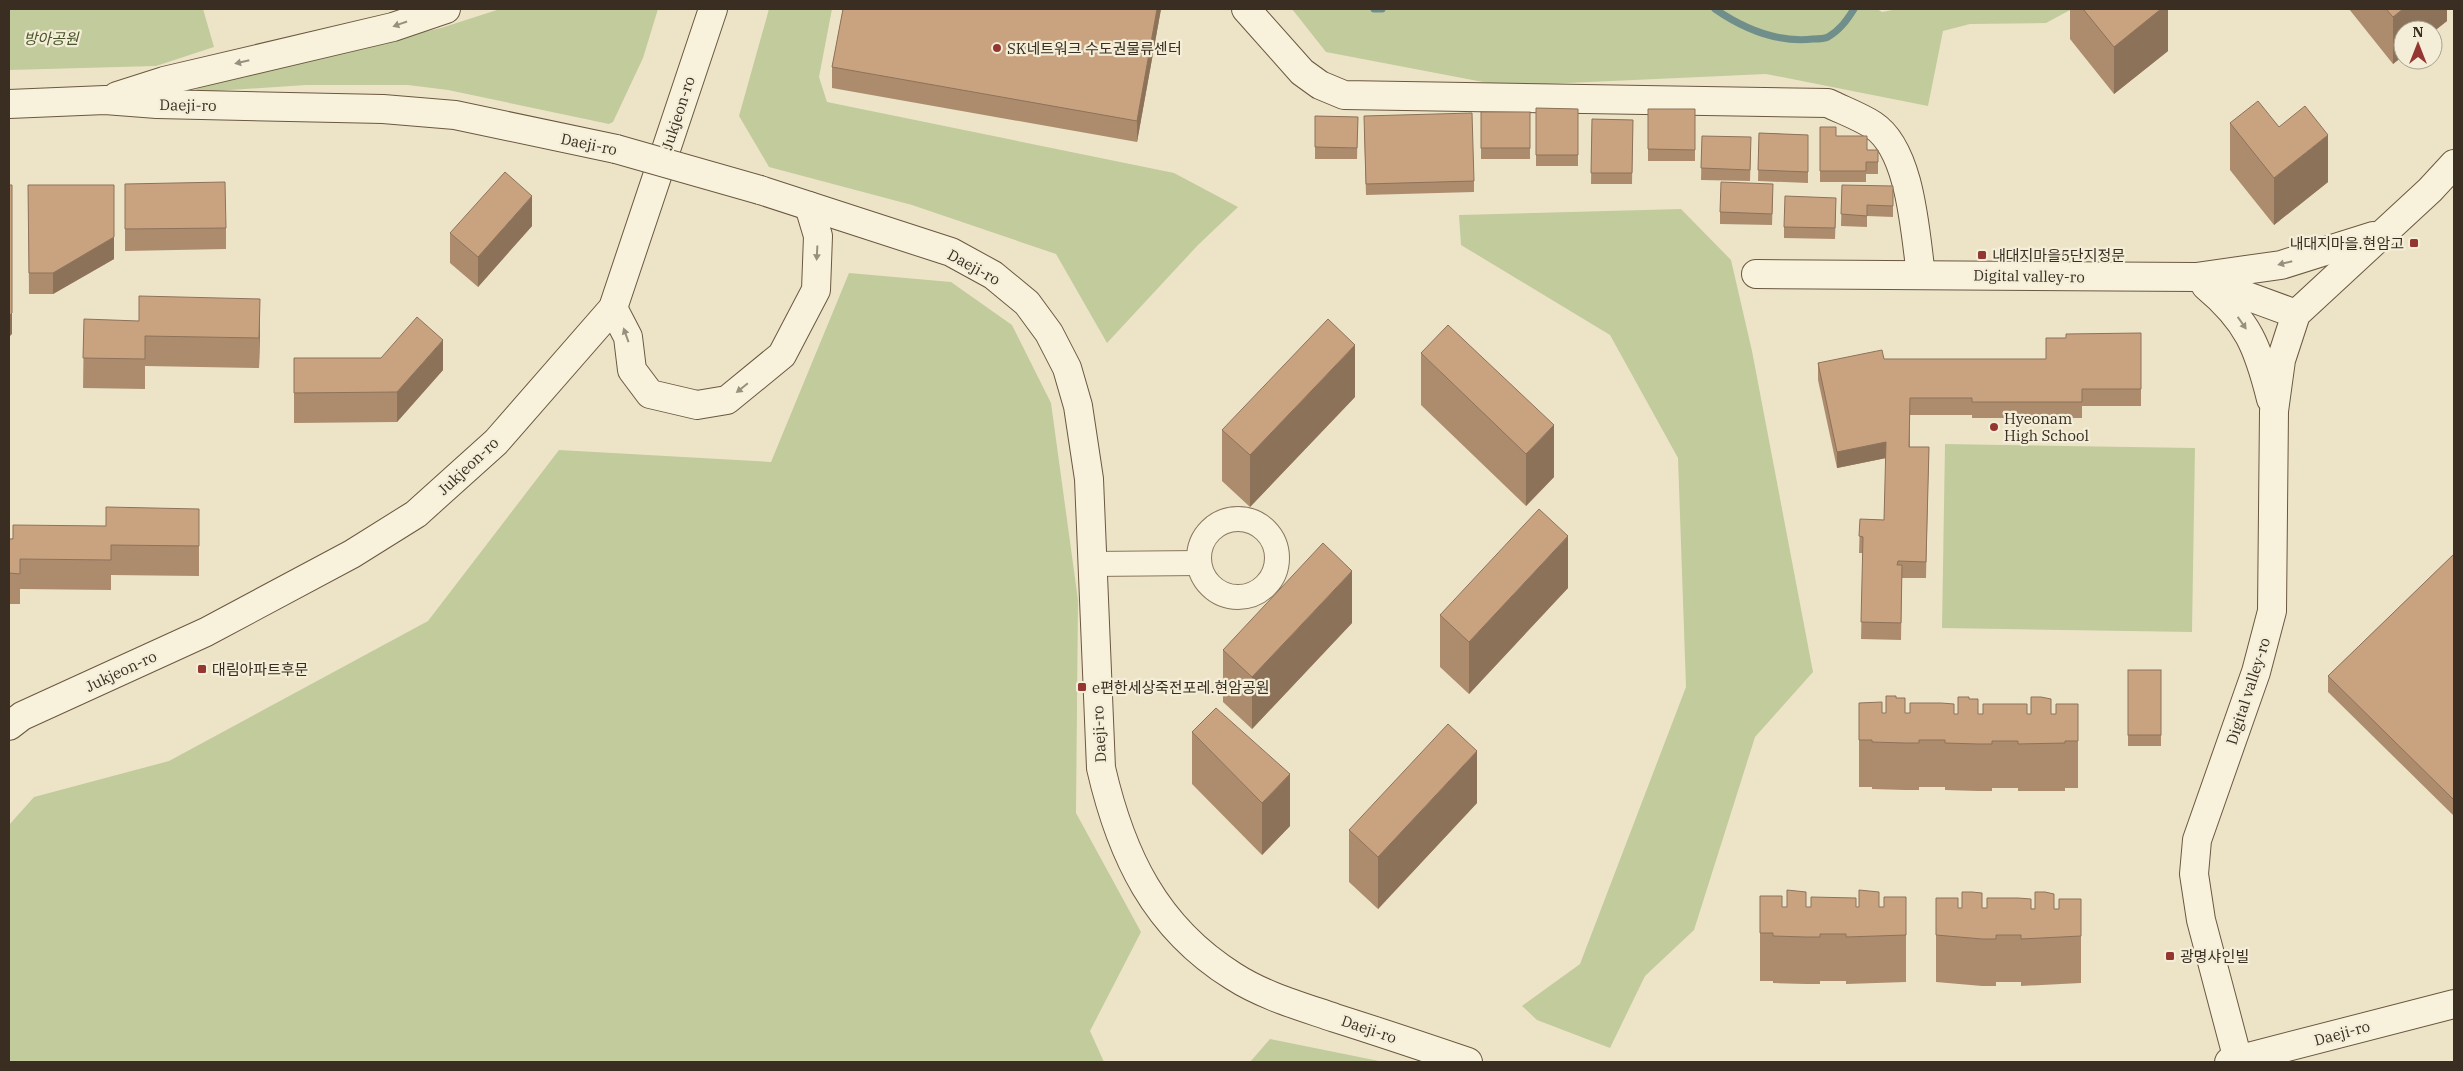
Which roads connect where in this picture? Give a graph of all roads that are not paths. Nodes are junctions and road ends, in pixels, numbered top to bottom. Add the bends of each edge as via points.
1 (446, 9) edge
2 (712, 9) edge
3 (1246, 9) edge
4 (105, 100) junction
5 (9, 104) edge
6 (2454, 164) edge
7 (809, 206) junction
8 (2382, 233) junction
9 (1756, 274) dead end
10 (1920, 274) junction
11 (2195, 277) junction
12 (613, 308) junction
13 (2296, 314) junction
14 (2274, 410) junction
15 (1199, 563) junction
16 (1092, 564) junction
17 (9, 726) edge
18 (2454, 1004) edge
19 (2234, 1061) edge
20 (1468, 1062) edge

1 -> 4 street via 393,27 164,81
2 - 12 street, Jukjeon-ro
3 - 10 street via 1302,72 1320,85 1344,95 1828,103 1874,126 1897,152 1910,195
4 - 5 street, Daeji-ro
4 - 7 street, Daeji-ro, bridge via 384,109 455,115 616,149
6 - 8 street, Digital valley-ro
7 -> 12 street via 818,236 816,290 782,355 727,400 697,405 650,394 632,370 628,337
7 - 16 street, Daeji-ro via 951,252 993,274 1026,302 1049,333 1068,368 1078,406 1089,479
8 -> 11 street via 2281,265
8 - 13 street, Digital valley-ro
9 - 10 street, Digital valley-ro
10 - 11 street, Digital valley-ro
11 - 13 street, Digital valley-ro
11 -> 14 street via 2243,323 2265,373
12 - 17 street, Jukjeon-ro via 496,442 416,514 352,554 206,632 22,716
13 - 14 street, Digital valley-ro via 2281,360
14 - 19 street, Digital valley-ro via 2272,611 2256,672 2197,840 2194,874 2201,920
15 - 15 street via 1210,586 1232,597 1245,597 1268,585 1275,574 1278,550 1266,530 1234,510 1204,538 1199,550
15 - 16 street
16 - 20 street, Daeji-ro via 1100,768 1125,851 1146,890 1171,924 1210,960 1234,977 1274,997
18 - 19 street, Daeji-ro

